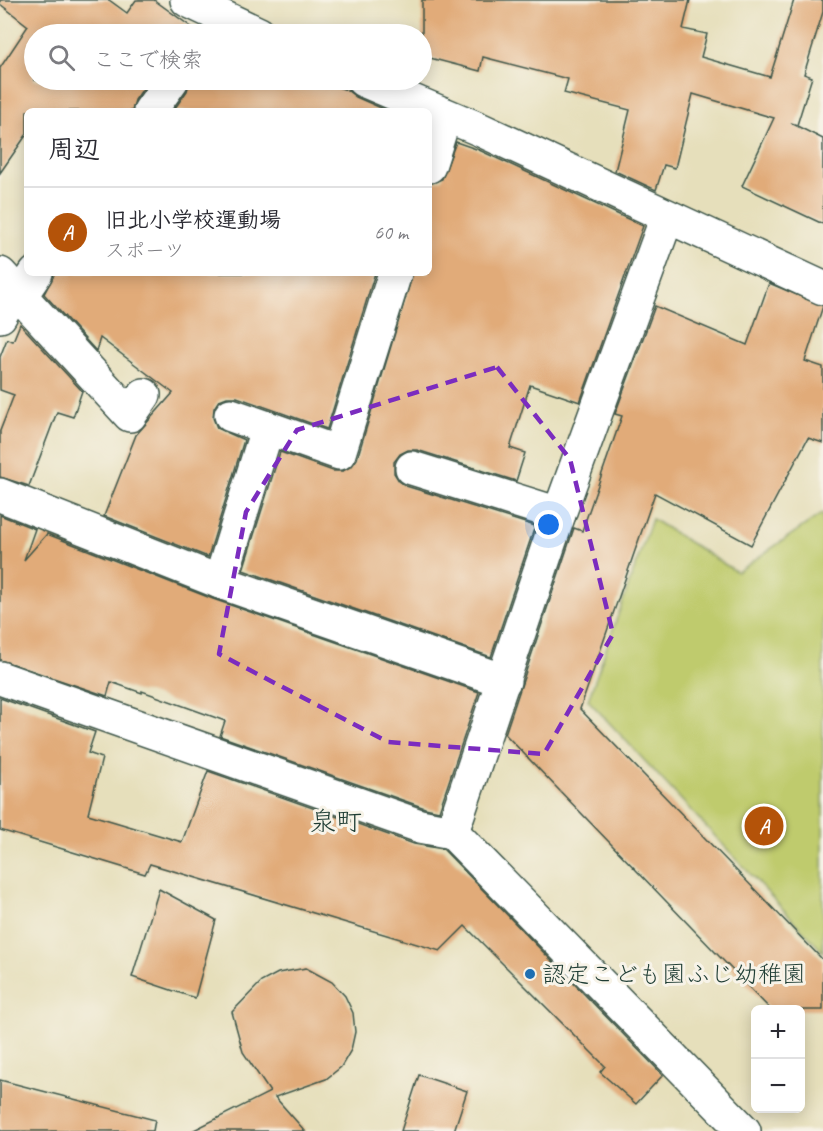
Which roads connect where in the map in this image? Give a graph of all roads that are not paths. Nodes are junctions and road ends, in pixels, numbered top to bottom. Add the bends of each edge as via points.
1 (187, 0) edge
2 (209, 24) edge
3 (165, 90) edge
4 (386, 90) edge
5 (152, 108) edge
6 (427, 108) edge
7 (432, 110) edge
8 (445, 116) junction
9 (432, 157) edge
10 (667, 217) junction
11 (394, 276) edge
12 (823, 288) edge
13 (14, 290) edge
14 (131, 414) dead end
15 (231, 415) dead end
16 (267, 429) junction
17 (412, 468) dead end
18 (0, 495) edge
19 (559, 514) junction
20 (220, 582) junction
21 (0, 678) edge
22 (504, 681) junction
23 (452, 832) junction
24 (744, 1131) edge

1 - 2 street
3 - 5 street
4 - 6 street
7 - 8 street
8 - 9 street
8 - 10 street
10 - 12 street
10 - 19 street
11 - 16 street via 339,453
13 - 14 street
15 - 16 street
16 - 20 street
17 - 19 street
18 - 20 street
19 - 22 street
20 - 22 street
21 - 23 street via 420,826
22 - 23 street
23 - 24 street

